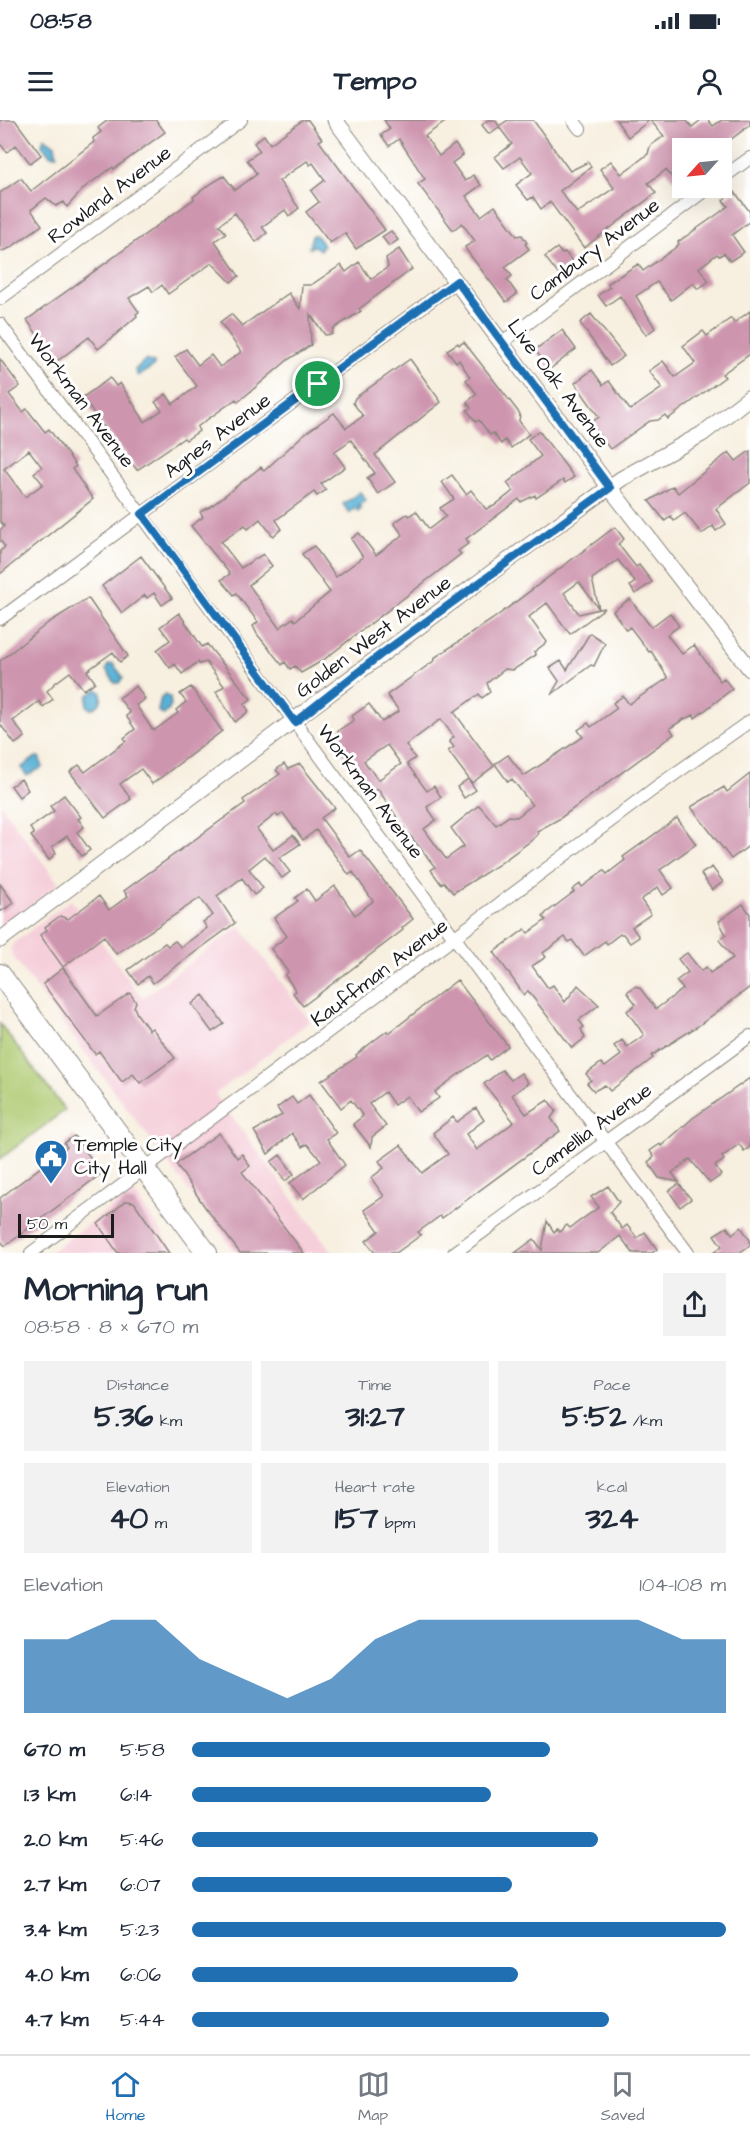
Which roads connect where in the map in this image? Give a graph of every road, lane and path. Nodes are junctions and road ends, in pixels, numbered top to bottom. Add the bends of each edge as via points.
1 (241, 120) edge
2 (335, 120) edge
3 (750, 158) edge
4 (732, 171) edge
5 (695, 198) edge
6 (457, 281) junction
7 (0, 299) edge
8 (0, 324) edge
9 (502, 342) junction
10 (750, 398) edge
11 (610, 488) junction
12 (142, 514) junction
13 (0, 619) edge
14 (750, 669) edge
15 (750, 721) edge
16 (295, 722) junction
17 (456, 939) junction
18 (0, 940) edge
19 (0, 974) edge
20 (750, 1036) edge
21 (607, 1142) junction
22 (145, 1169) junction
23 (31, 1253) edge
24 (207, 1253) edge
25 (454, 1253) edge
26 (688, 1253) edge

1 - 7 street, Rowland Avenue
2 - 6 street, Live Oak Avenue
3 - 4 street
5 - 9 street, Cambury Avenue
6 - 9 street, Live Oak Avenue
6 - 12 street, Agnes Avenue
8 - 12 street, Workman Avenue
9 - 11 street, Live Oak Avenue
10 - 11 street, Golden West Avenue via 702,434
11 - 14 street, Live Oak Avenue
11 - 16 street, Golden West Avenue via 380,655
12 - 13 street, Agnes Avenue
12 - 16 street, Workman Avenue
15 - 17 street, Kauffman Avenue
16 - 17 street, Workman Avenue
16 - 18 street, Golden West Avenue
17 - 21 street, Workman Avenue
17 - 22 street, Kauffman Avenue
19 - 22 main road
20 - 21 street, Camellia Avenue
21 - 25 street, Camellia Avenue
21 - 26 street, Workman Avenue
22 - 23 street, Kauffman Avenue
22 - 24 main road

